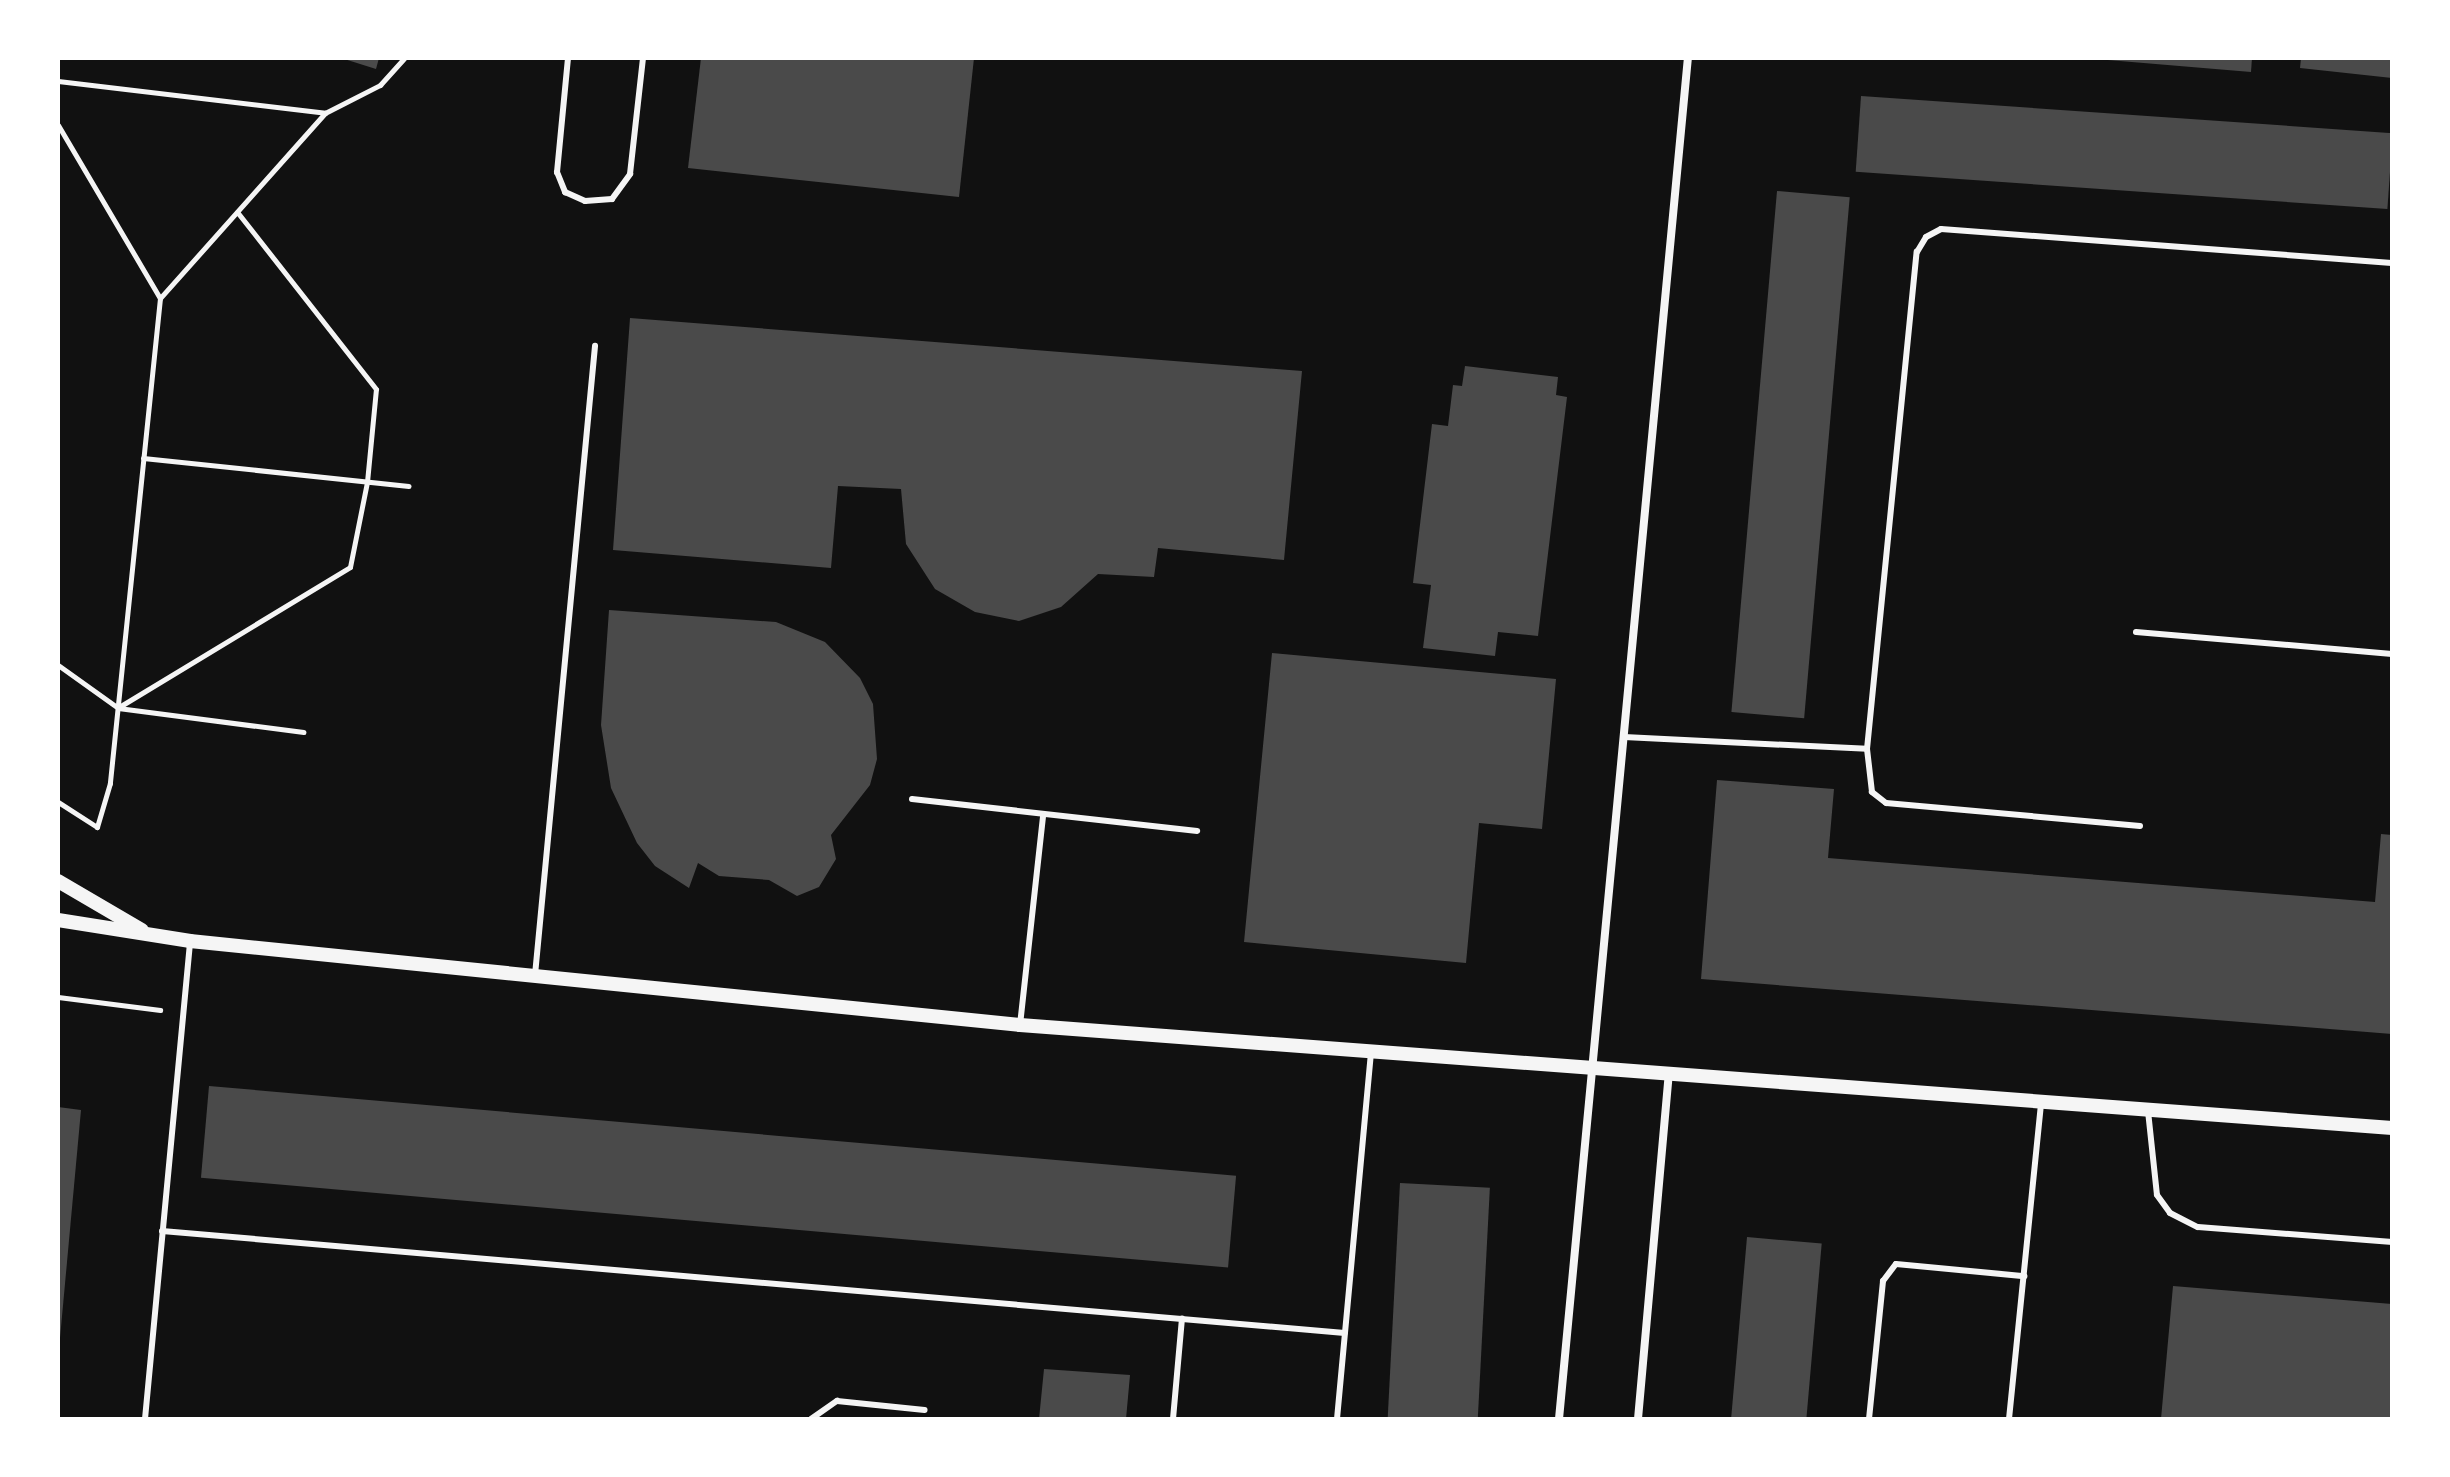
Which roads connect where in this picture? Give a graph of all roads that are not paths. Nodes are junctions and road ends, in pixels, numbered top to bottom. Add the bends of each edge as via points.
1 (568, 58) edge
2 (643, 58) edge
3 (1688, 58) edge
4 (2392, 263) edge
5 (595, 346) dead end
6 (2136, 632) dead end
7 (2392, 654) edge
8 (1624, 737) junction
9 (1867, 749) junction
10 (912, 799) dead end
11 (1043, 815) junction
12 (2140, 826) dead end
13 (1197, 831) dead end
14 (58, 881) edge
15 (58, 920) edge
16 (153, 935) junction
17 (190, 941) junction
18 (534, 979) junction
19 (1020, 1025) junction
20 (1372, 1051) junction
21 (1590, 1069) junction
22 (1669, 1075) junction
23 (2042, 1098) junction
24 (2148, 1107) junction
25 (2392, 1128) edge
26 (162, 1231) junction
27 (2392, 1242) edge
28 (2024, 1276) junction
29 (1182, 1318) junction
30 (1345, 1333) junction
31 (925, 1410) dead end
32 (145, 1419) edge
33 (811, 1419) edge
34 (1173, 1419) edge
35 (1337, 1419) edge
36 (1559, 1419) edge
37 (1638, 1419) edge
38 (1869, 1419) edge
39 (2009, 1419) edge

1 - 2 lane via 557,172 565,192 585,201 612,199 630,174
3 - 8 street
4 - 9 lane via 1941,229 1926,237 1917,252
5 - 18 lane
6 - 7 lane
8 - 9 lane
8 - 21 street
9 - 12 lane via 1869,783 1886,803
10 - 11 lane
11 - 13 lane
11 - 19 lane
14 - 16 street
15 - 16 street
16 - 17 street
17 - 18 street
17 - 26 lane
18 - 19 street
19 - 20 street
20 - 21 street
20 - 30 lane
21 - 22 street
21 - 36 street
22 - 23 street
22 - 37 street
23 - 24 street
23 - 28 lane
24 - 25 street
24 - 27 lane via 2157,1195 2170,1213 2198,1227
26 - 29 lane
26 - 32 lane
28 - 38 lane via 1896,1264 1883,1281
28 - 39 lane
29 - 30 lane
29 - 34 lane
30 - 35 lane
31 - 33 lane via 837,1401

